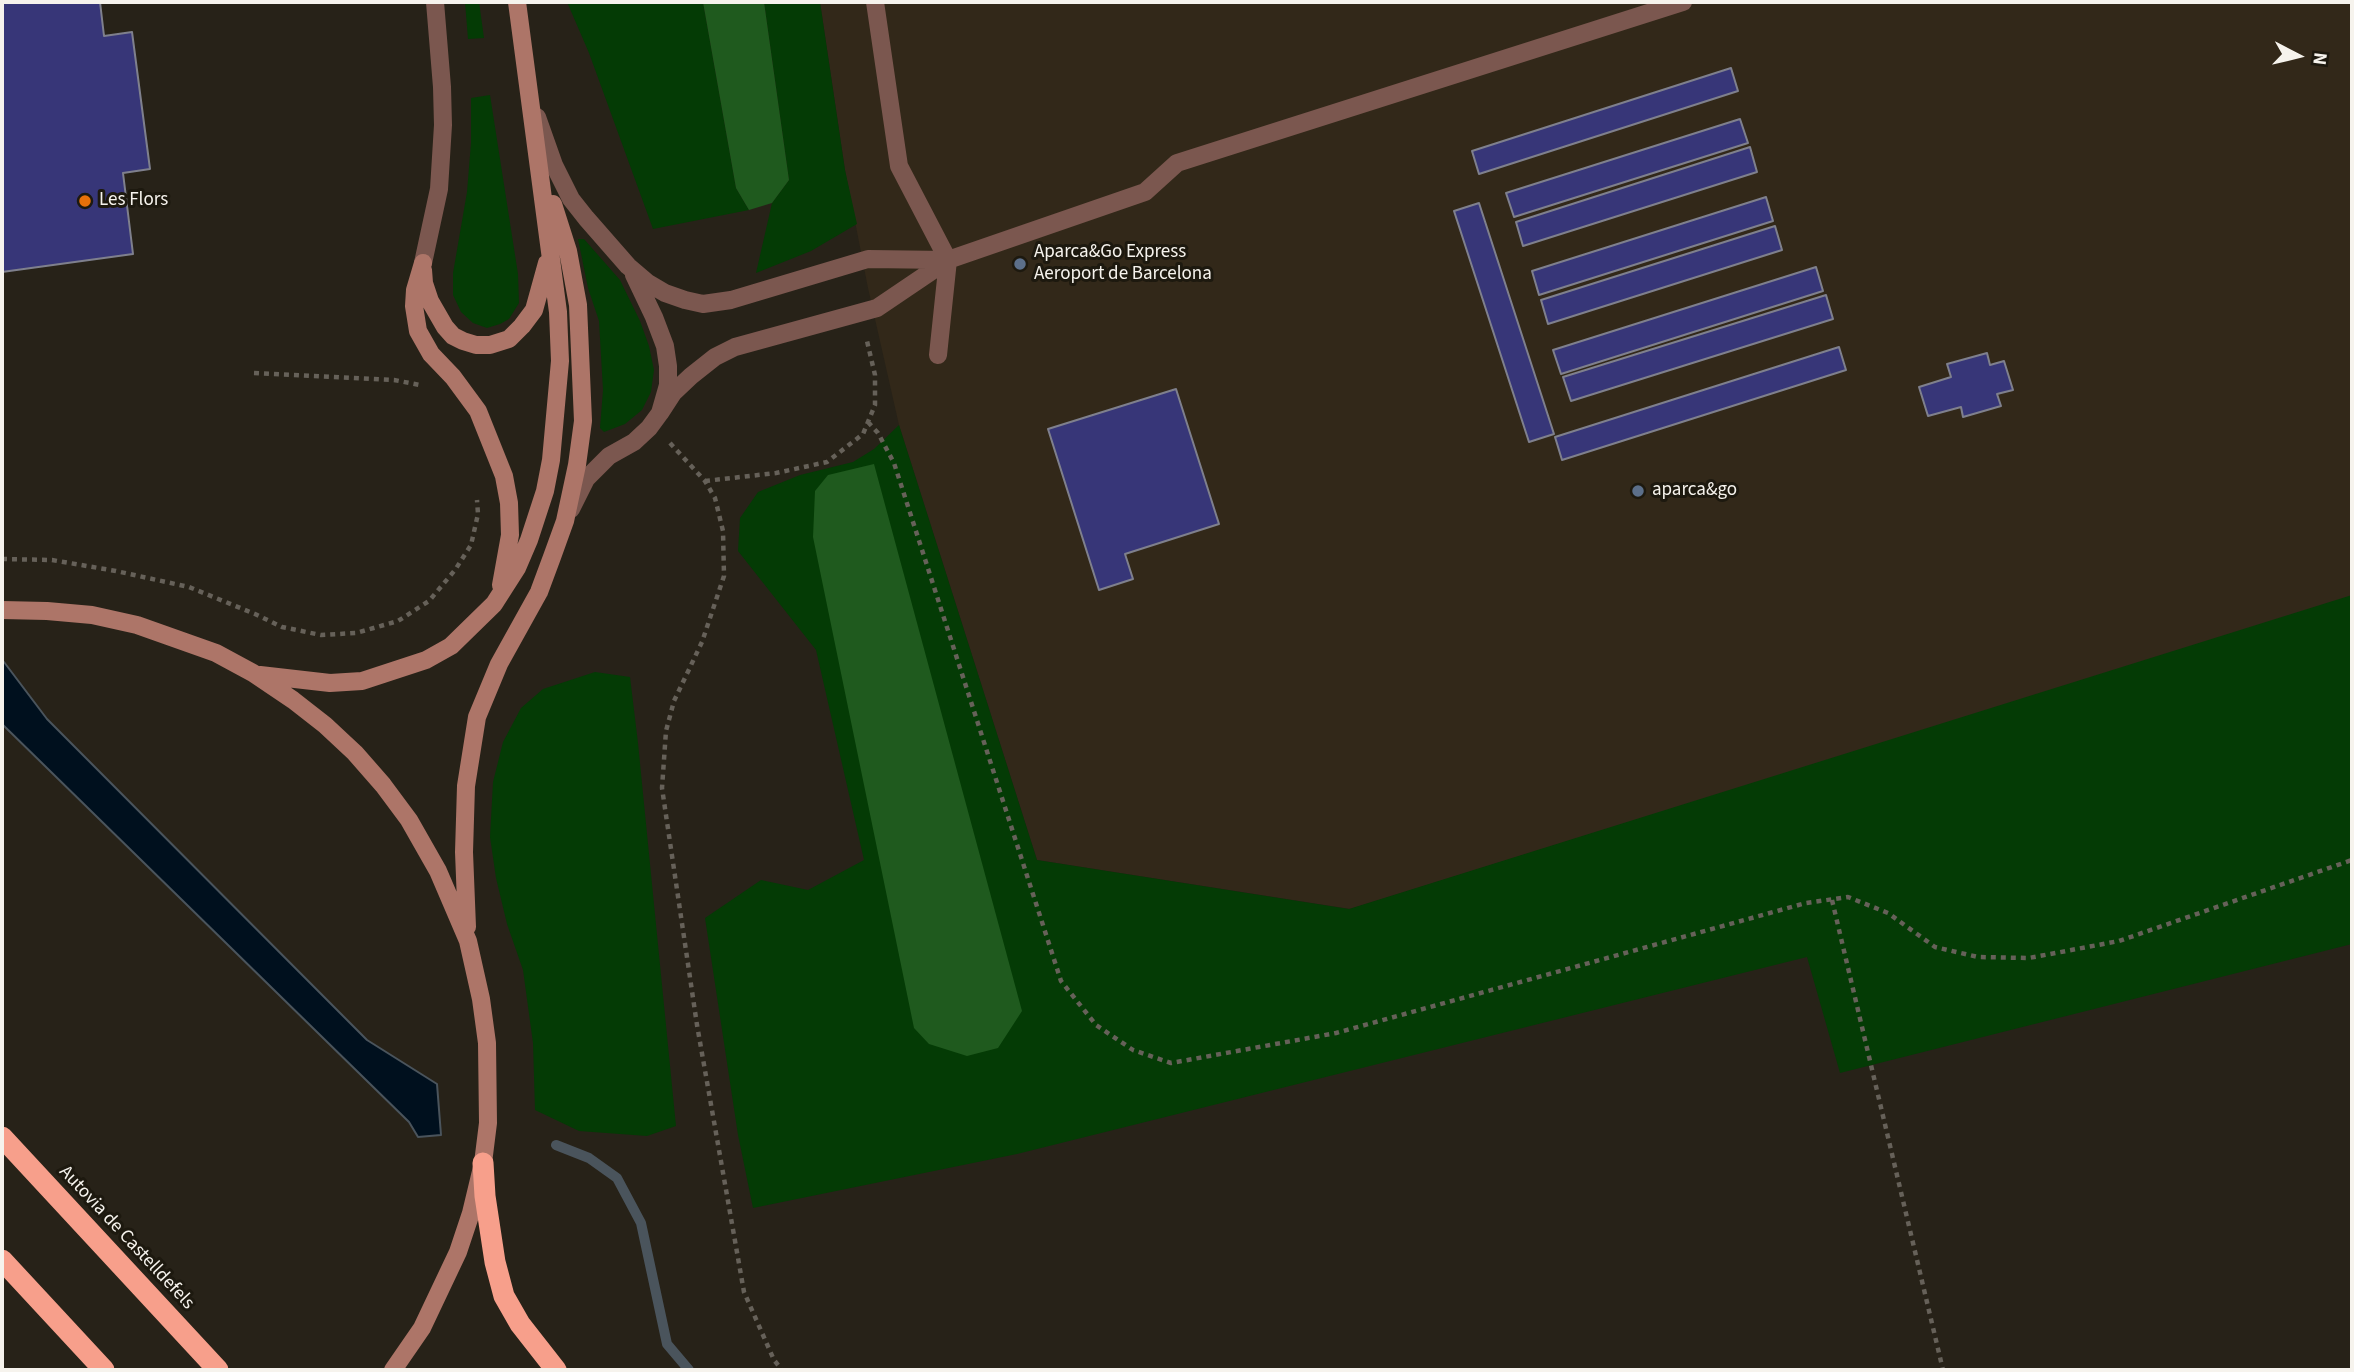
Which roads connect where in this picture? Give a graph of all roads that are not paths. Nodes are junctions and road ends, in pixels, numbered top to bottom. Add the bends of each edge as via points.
1 (435, 2) edge
2 (517, 2) edge
3 (875, 2) edge
4 (1683, 2) edge
5 (527, 82) junction
6 (541, 166) junction
7 (549, 249) junction
8 (948, 260) junction
9 (422, 263) junction
10 (628, 266) junction
11 (938, 355) dead end
12 (655, 420) junction
13 (565, 521) junction
14 (498, 598) junction
15 (2, 610) edge
16 (253, 673) junction
17 (468, 942) junction
18 (2, 1137) edge
19 (483, 1163) junction
20 (2, 1260) edge
21 (104, 1370) edge
22 (218, 1370) edge
23 (393, 1370) edge
24 (556, 1370) edge

1 - 9 street via 442,138 439,189
2 - 5 main road
3 - 8 street via 899,166
4 - 8 street via 1177,163 1146,192
5 - 6 main road
5 - 10 street via 543,138 571,199
6 - 7 main road
6 - 13 main road via 568,251 578,305 583,421
7 - 9 main road via 534,310 509,339 490,345 463,341 445,327 430,302
7 - 14 main road via 560,361 551,460 530,540
8 - 10 street via 868,259 732,300 703,304 665,293
8 - 11 street
8 - 12 street via 877,308 735,347 715,357 673,393
9 - 14 main road via 414,306 418,331 478,411 505,476 510,535
10 - 12 street via 665,346 668,386
12 - 13 street via 586,479
13 - 17 main road via 539,592 499,664 477,717 466,786
14 - 16 main road via 451,646 394,672 330,683
15 - 16 main road via 92,615 137,625 216,653
16 - 17 main road via 325,725 383,785 438,871
17 - 19 main road via 487,1043 488,1123
18 - 22 highway, Autovia de Castelldefels
19 - 23 main road via 471,1213 444,1284 422,1328
19 - 24 highway via 495,1262 504,1296
20 - 21 highway

